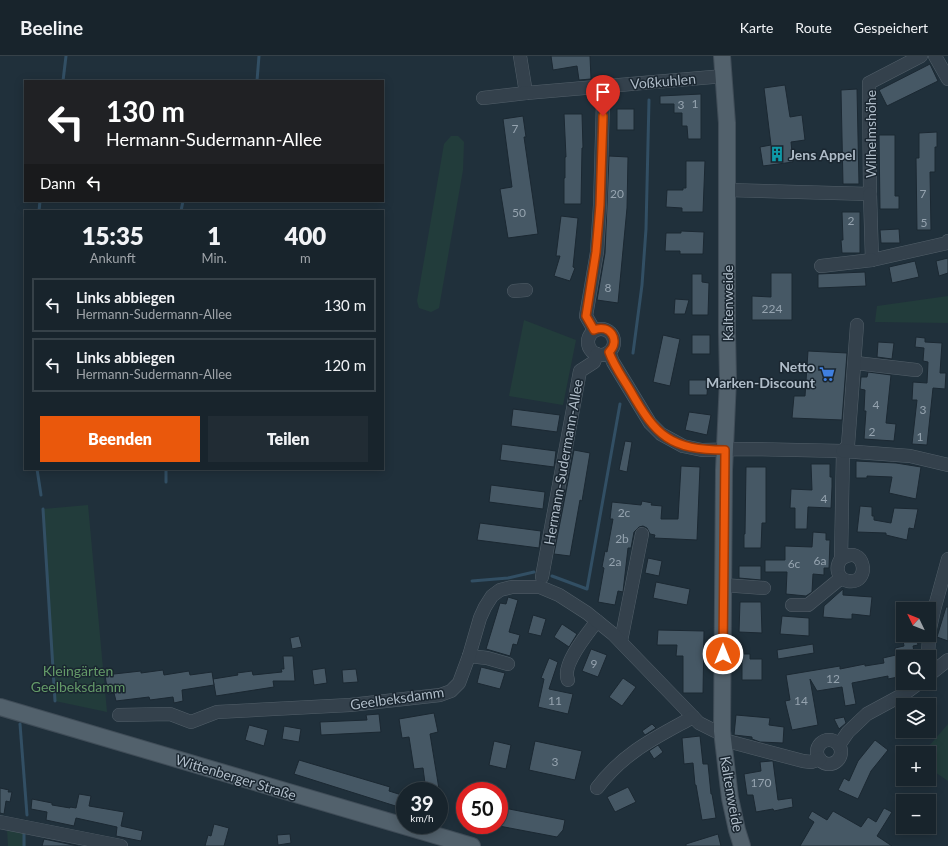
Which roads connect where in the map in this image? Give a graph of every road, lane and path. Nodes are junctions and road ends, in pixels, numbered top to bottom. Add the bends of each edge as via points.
1 (520, 56) edge
2 (722, 56) edge
3 (921, 56) edge
4 (935, 56) edge
5 (724, 76) junction
6 (948, 79) edge
7 (526, 93) junction
8 (483, 98) dead end
9 (603, 101) dead end
10 (727, 190) junction
11 (870, 194) junction
12 (948, 241) edge
13 (872, 260) junction
14 (821, 266) dead end
15 (857, 325) dead end
16 (594, 330) junction
17 (603, 353) junction
18 (856, 363) junction
19 (916, 370) dead end
20 (725, 450) junction
21 (844, 451) junction
22 (948, 465) edge
23 (642, 534) dead end
24 (841, 559) junction
25 (948, 559) edge
26 (542, 577) dead end
27 (841, 578) junction
28 (723, 585) junction
29 (764, 588) dead end
30 (936, 603) edge
31 (792, 605) dead end
32 (597, 621) junction
33 (621, 641) junction
34 (469, 656) junction
35 (948, 660) edge
36 (508, 664) dead end
37 (936, 669) edge
38 (568, 680) dead end
39 (909, 690) edge
40 (0, 707) edge
41 (119, 715) dead end
42 (693, 717) junction
43 (723, 736) junction
44 (597, 788) dead end
45 (0, 822) edge
46 (120, 846) edge
47 (472, 846) edge
48 (742, 846) edge

1 - 7 street
2 - 5 main road, Kaltenweide
3 - 11 street, Wilhelmshöhe via 869,83
4 - 6 street
5 - 7 street, Voßkuhlen
5 - 10 main road, Kaltenweide
7 - 8 street, Voßkuhlen
9 - 16 street via 600,205 586,316
10 - 11 street, Wilhelmshöhe
10 - 20 main road, Kaltenweide via 728,378
11 - 13 street, Wilhelmshöhe
12 - 13 street
13 - 14 street
15 - 18 street
16 - 17 street via 589,336 588,345 590,349
16 - 17 street via 602,328 612,334 614,346
17 - 20 street via 613,362 641,410 661,434 683,446 702,450
17 - 26 street, Hermann-Sudermann-Allee via 580,371
18 - 19 street
18 - 21 street via 848,445
20 - 21 street
20 - 28 main road, Kaltenweide
21 - 22 street via 910,456
21 - 24 street
23 - 33 street
24 - 27 street via 837,568
24 - 27 street via 845,556 855,556 860,558 864,568 856,580
25 - 30 street
27 - 31 street via 808,606
28 - 29 street
28 - 43 main road, Kaltenweide
32 - 33 street, Geelbeksdamm
32 - 34 street, Geelbeksdamm via 559,595 540,587 512,587 500,590 492,596 485,607
32 - 38 street via 569,662 566,671
33 - 42 street, Geelbeksdamm
34 - 36 street
34 - 41 street, Geelbeksdamm via 459,683 451,691 440,694 350,705 217,712 191,722 170,714
35 - 37 street
39 - 43 street, Kaltenweide via 867,714 848,732 839,745 833,740 822,742 817,752 820,759 811,762 731,742
40 - 47 main road, Wittenberger Straße
42 - 43 street, Geelbeksdamm
42 - 44 street via 633,751 609,772
43 - 48 main road, Kaltenweide via 730,798
45 - 46 street

